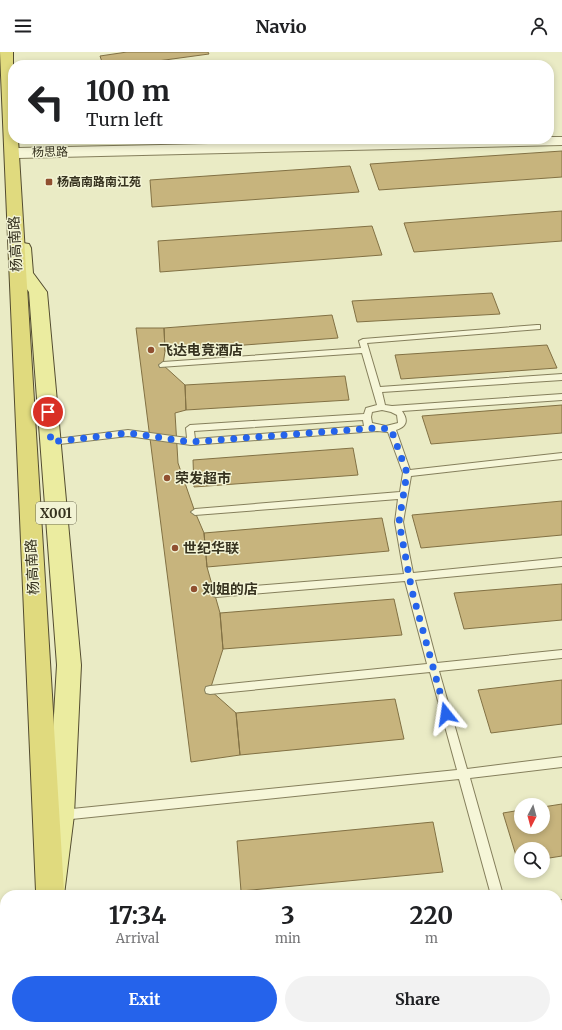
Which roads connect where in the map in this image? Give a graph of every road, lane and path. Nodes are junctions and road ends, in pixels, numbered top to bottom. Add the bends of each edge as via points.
1 (6, 52) edge
2 (8, 92) edge
3 (11, 144) edge
4 (236, 144) edge
5 (18, 146) edge
6 (537, 327) dead end
7 (366, 350) junction
8 (163, 365) dead end
9 (562, 377) edge
10 (377, 390) junction
11 (562, 396) edge
12 (382, 407) junction
13 (393, 409) junction
14 (367, 417) junction
15 (376, 428) junction
16 (391, 429) junction
17 (51, 442) junction
18 (191, 442) junction
19 (562, 456) edge
20 (407, 473) junction
21 (404, 496) junction
22 (194, 512) dead end
23 (562, 562) edge
24 (410, 577) junction
25 (216, 593) dead end
26 (562, 654) edge
27 (434, 668) junction
28 (210, 690) dead end
29 (562, 762) edge
30 (463, 774) junction
31 (61, 815) junction
32 (50, 890) edge
33 (50, 890) edge
34 (495, 890) edge

1 - 2 highway, 杨高南路 / X001
3 - 32 highway, 杨高南路 / X001
4 - 5 street, 杨思路
5 - 17 main road, 杨高南路 / X001 via 24,273 38,292
6 - 7 lane via 363,341
7 - 8 lane
7 - 10 lane
9 - 10 lane
10 - 12 lane
11 - 13 lane
12 - 13 lane
12 - 14 lane via 369,410
13 - 16 lane via 404,418 402,424
14 - 15 lane via 368,424
14 - 18 lane via 190,428
15 - 16 lane
15 - 18 lane
16 - 20 lane
17 - 18 lane via 128,433
17 - 31 main road, 杨高南路 / X001 via 69,665
19 - 20 lane
20 - 21 lane
21 - 22 lane
21 - 24 lane via 399,522
23 - 24 lane
24 - 25 lane
24 - 27 lane
26 - 27 lane
27 - 28 lane
27 - 30 lane
29 - 30 lane
30 - 31 lane
30 - 34 lane
31 - 33 main road, 杨高南路 / X001

